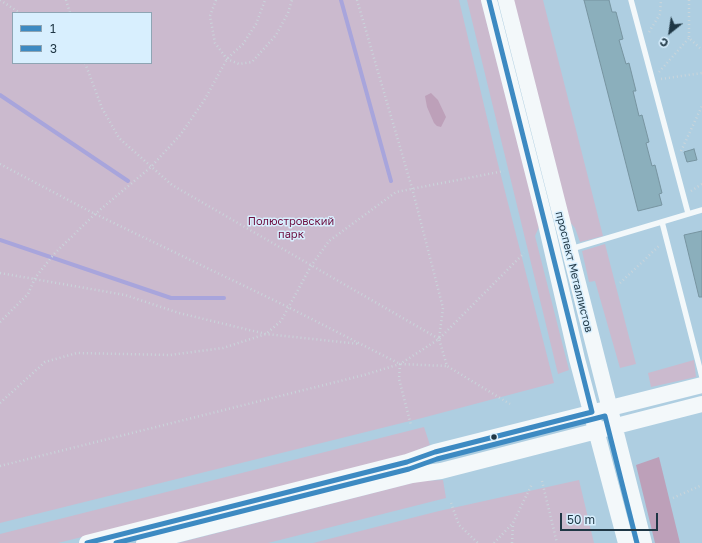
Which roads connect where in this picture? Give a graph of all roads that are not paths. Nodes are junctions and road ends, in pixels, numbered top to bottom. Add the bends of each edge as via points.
1 (490, 0) edge
2 (506, 0) edge
3 (631, 0) edge
4 (702, 210) edge
5 (688, 213) junction
6 (662, 222) junction
7 (569, 250) junction
8 (702, 377) edge
9 (702, 384) edge
10 (702, 404) edge
11 (610, 408) junction
12 (592, 412) junction
13 (615, 427) junction
14 (597, 432) junction
15 (87, 543) edge
16 (144, 543) edge
17 (626, 543) edge
18 (644, 543) edge

1 - 12 street, проспект Металлистов
2 - 7 street, проспект Металлистов
3 - 5 lane
4 - 5 lane
5 - 6 lane
6 - 7 lane
6 - 8 lane
7 - 11 street, проспект Металлистов
9 - 11 street
10 - 13 street
11 - 12 street
11 - 13 street, проспект Металлистов
12 - 14 street, проспект Металлистов
12 - 15 street
13 - 14 street
13 - 18 street, проспект Металлистов
14 - 16 street via 442,471 412,475
14 - 17 street, проспект Металлистов

